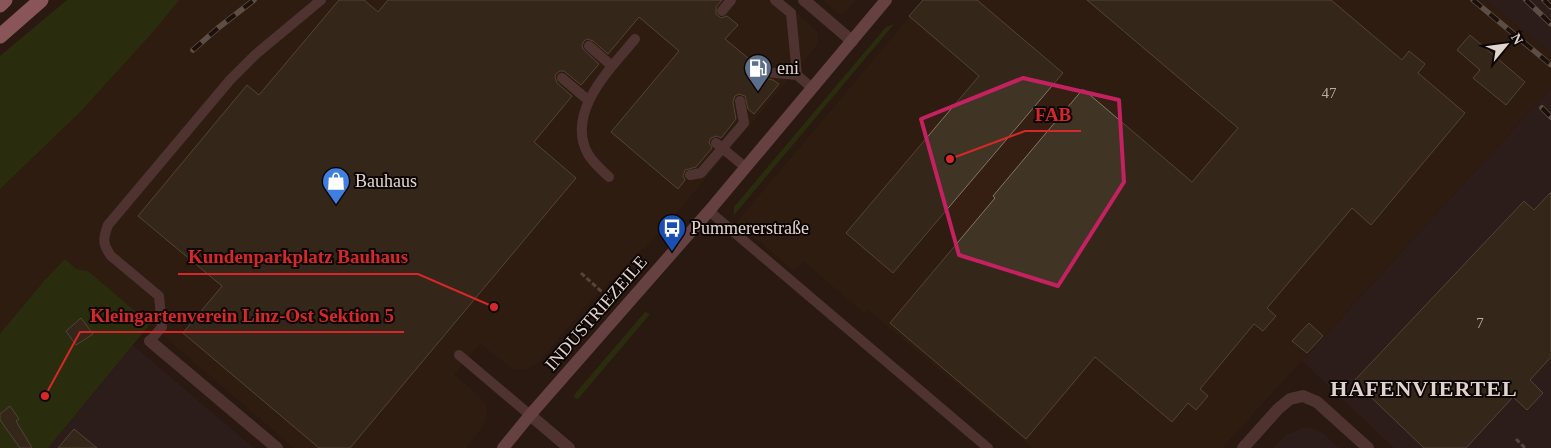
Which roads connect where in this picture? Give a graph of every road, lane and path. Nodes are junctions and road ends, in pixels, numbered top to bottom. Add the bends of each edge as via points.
1 (5, 0) edge
2 (41, 0) edge
3 (321, 0) edge
4 (731, 0) edge
5 (775, 0) edge
6 (804, 0) edge
7 (886, 0) edge
8 (0, 4) edge
9 (722, 11) dead end
10 (0, 36) edge
11 (635, 38) dead end
12 (852, 41) junction
13 (589, 46) dead end
14 (612, 66) junction
15 (764, 72) dead end
16 (797, 75) junction
17 (562, 78) dead end
18 (812, 88) junction
19 (589, 101) junction
20 (740, 101) dead end
21 (719, 146) junction
22 (745, 167) junction
23 (690, 175) dead end
24 (609, 177) dead end
25 (709, 211) junction
26 (581, 274) dead end
27 (602, 292) dead end
28 (150, 341) joint
29 (459, 354) dead end
30 (530, 414) junction
31 (1516, 439) dead end
32 (277, 448) edge
33 (503, 448) edge
34 (569, 448) edge
35 (988, 448) edge
36 (1243, 448) edge
37 (1368, 448) edge
38 (1525, 448) edge

1 - 8 highway
2 - 10 highway
3 - 28 lane via 230,80 108,225 103,238 111,256 160,296 162,327
4 - 9 lane
5 - 16 lane via 791,13
6 - 12 street
7 - 12 main road, INDUSTRIEZEILE
11 - 14 lane
12 - 18 main road, INDUSTRIEZEILE
13 - 14 lane
14 - 19 lane
15 - 16 lane
16 - 18 lane
17 - 19 lane
18 - 22 main road, INDUSTRIEZEILE
19 - 24 lane via 582,122 582,139 588,154
20 - 21 lane via 744,122
21 - 22 lane
21 - 23 lane via 701,173
22 - 25 main road, INDUSTRIEZEILE
25 - 30 main road, INDUSTRIEZEILE
25 - 35 lane
26 - 27 path
28 - 32 street
29 - 30 lane
30 - 33 main road, INDUSTRIEZEILE
30 - 34 street
31 - 38 path
36 - 37 street via 1290,399 1303,396 1316,402

